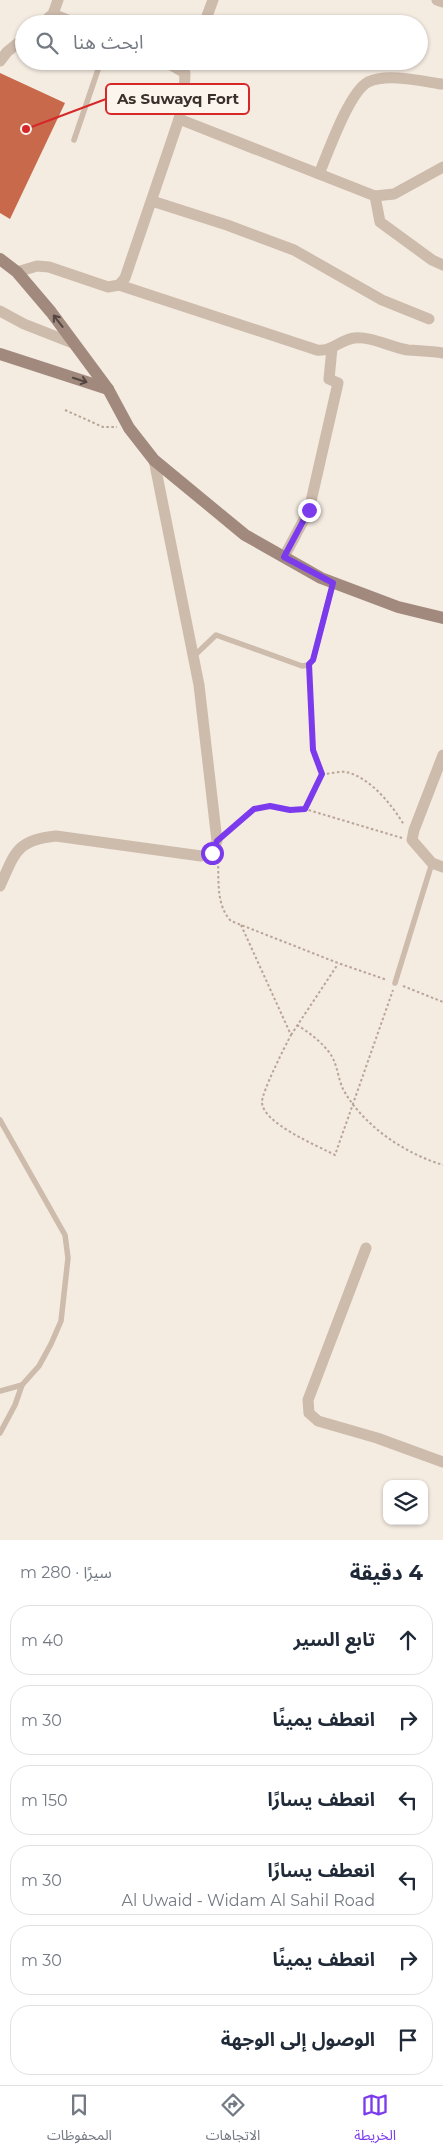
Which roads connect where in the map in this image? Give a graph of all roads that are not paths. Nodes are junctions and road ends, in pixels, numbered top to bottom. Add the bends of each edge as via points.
1 (58, 0) edge
2 (212, 0) edge
3 (437, 0) edge
4 (443, 2) edge
5 (53, 14) edge
6 (207, 15) edge
7 (15, 45) edge
8 (0, 62) edge
9 (99, 70) edge
10 (179, 70) edge
11 (185, 70) edge
12 (184, 73) junction
13 (441, 84) dead end
14 (179, 119) junction
15 (74, 140) dead end
16 (443, 167) edge
17 (319, 174) junction
18 (375, 196) junction
19 (152, 201) junction
20 (0, 259) edge
21 (443, 265) edge
22 (17, 272) junction
23 (119, 285) junction
24 (0, 311) edge
25 (429, 319) dead end
26 (75, 344) junction
27 (332, 348) junction
28 (0, 354) edge
29 (443, 354) edge
30 (108, 388) junction
31 (154, 460) junction
32 (284, 557) junction
33 (333, 583) junction
34 (443, 618) edge
35 (193, 657) junction
36 (443, 755) edge
37 (438, 865) edge
38 (0, 886) edge
39 (395, 983) road end
40 (0, 1120) edge
41 (366, 1248) dead end
42 (22, 1385) junction
43 (0, 1391) edge
44 (0, 1433) edge
45 (443, 1462) edge

1 - 5 street
2 - 6 street
3 - 4 street
7 - 8 street
9 - 15 lane
10 - 12 street
11 - 12 street
12 - 14 street via 184,97
13 - 17 street via 380,78 366,82 352,97
14 - 17 street
14 - 19 street
16 - 18 street via 394,194
17 - 18 street
18 - 21 street via 380,222
19 - 23 street via 126,278
19 - 25 street via 294,250 382,300
20 - 22 main road
22 - 23 street via 37,266 49,267 108,287
26 -> 22 main road
23 - 27 street via 317,350
24 - 26 street
26 - 30 main road
27 - 29 street via 353,338
27 - 32 street via 328,379 338,384 316,486 309,510
28 -> 30 main road
30 - 31 main road via 129,428
31 - 32 main road via 245,535
31 - 35 street
32 - 33 main road
33 - 34 main road via 398,607
33 - 35 lane via 313,660 309,664 302,666 216,635
35 - 38 street via 217,841 212,853 200,856 56,836 41,838 25,843 14,855
36 - 37 street via 412,840
37 - 39 lane
40 - 42 lane via 64,1235 68,1258 61,1322 39,1366
41 - 45 street via 308,1400 309,1413 318,1421
42 - 43 lane
42 - 44 lane

